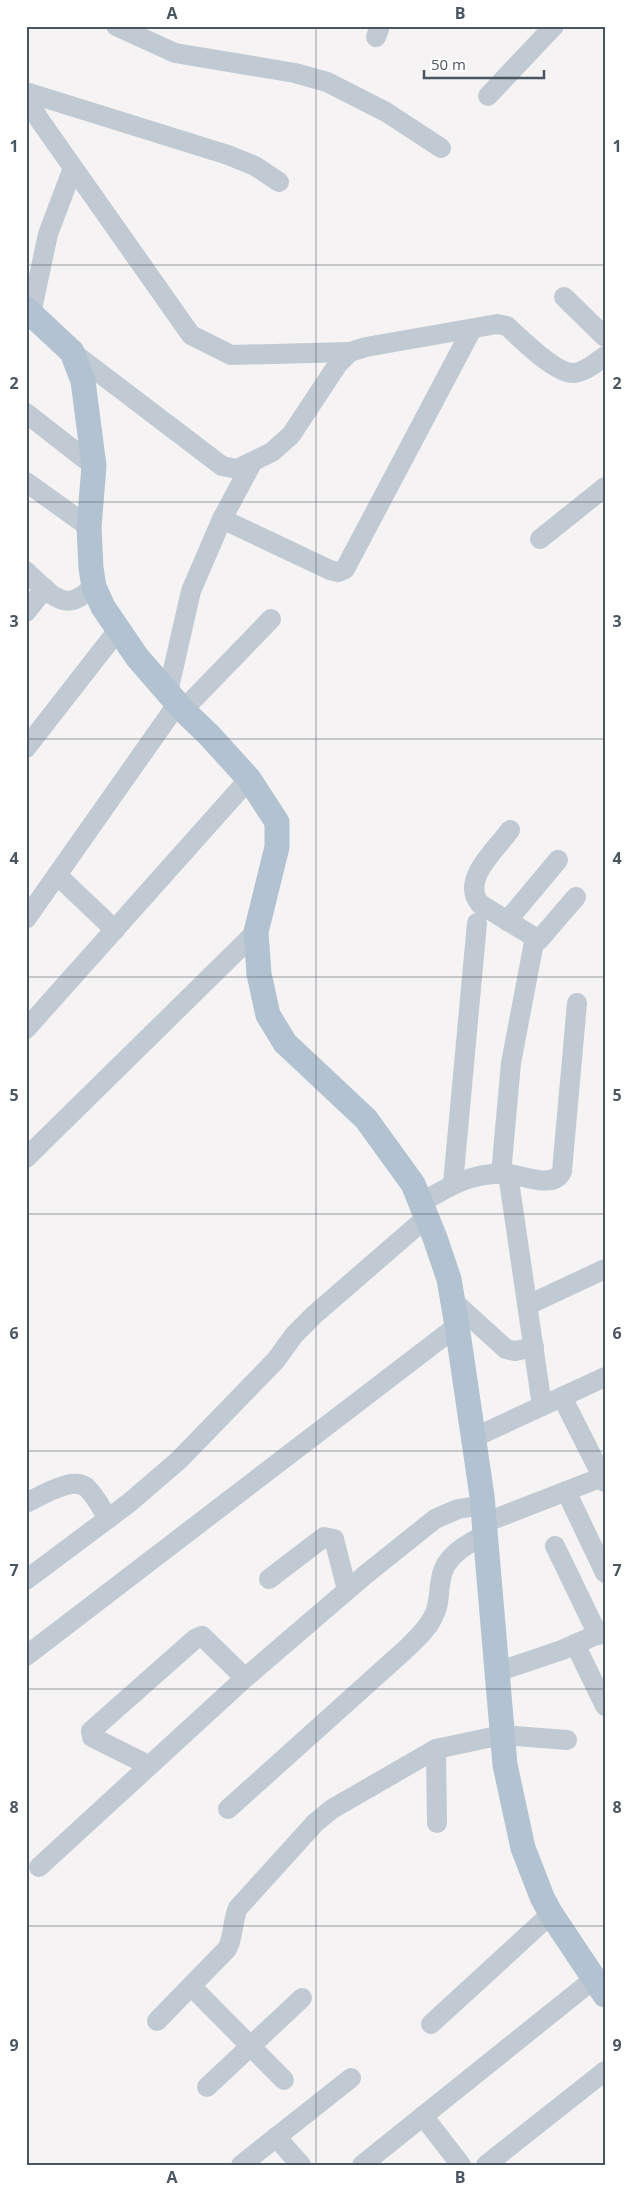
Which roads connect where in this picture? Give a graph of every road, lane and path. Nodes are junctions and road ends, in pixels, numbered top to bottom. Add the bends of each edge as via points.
1 (116, 26) edge
2 (554, 26) edge
3 (26, 92) edge
4 (488, 96) dead end
5 (26, 98) edge
6 (441, 148) dead end
7 (73, 168) junction
8 (279, 182) dead end
9 (564, 297) dead end
10 (29, 311) edge
11 (472, 329) junction
12 (605, 338) edge
13 (72, 352) junction
14 (350, 352) junction
15 (605, 356) edge
16 (26, 414) edge
17 (252, 463) junction
18 (94, 466) junction
19 (26, 482) edge
20 (605, 487) edge
21 (222, 519) junction
22 (89, 527) junction
23 (540, 539) dead end
24 (26, 571) edge
25 (94, 587) junction
26 (45, 588) junction
27 (26, 612) edge
28 (271, 619) dead end
29 (118, 630) junction
30 (176, 702) junction
31 (26, 748) edge
32 (249, 779) junction
33 (510, 830) dead end
34 (558, 860) dead end
35 (57, 875) junction
36 (576, 897) dead end
37 (26, 919) edge
38 (507, 921) junction
39 (477, 923) dead end
40 (115, 930) junction
41 (256, 932) junction
42 (535, 937) junction
43 (577, 1003) dead end
44 (26, 1029) edge
45 (26, 1158) edge
46 (504, 1174) junction
47 (452, 1184) junction
48 (424, 1210) junction
49 (605, 1269) edge
50 (453, 1301) junction
51 (528, 1305) junction
52 (457, 1326) junction
53 (534, 1347) junction
54 (605, 1377) edge
55 (562, 1397) junction
56 (542, 1406) junction
57 (473, 1438) junction
58 (604, 1478) edge
59 (566, 1491) junction
60 (26, 1503) edge
61 (108, 1518) junction
62 (484, 1521) junction
63 (555, 1546) dead end
64 (605, 1573) edge
65 (269, 1579) dead end
66 (26, 1580) edge
67 (347, 1590) junction
68 (601, 1633) edge
69 (575, 1644) junction
70 (26, 1656) edge
71 (497, 1672) junction
72 (245, 1678) junction
73 (605, 1706) edge
74 (502, 1735) junction
75 (567, 1740) dead end
76 (436, 1749) junction
77 (148, 1765) junction
78 (228, 1809) dead end
79 (437, 1823) dead end
80 (39, 1867) dead end
81 (551, 1914) junction
82 (191, 1986) junction
83 (599, 1987) edge
84 (302, 1998) dead end
85 (157, 2021) dead end
86 (431, 2024) dead end
87 (250, 2046) junction
88 (605, 2070) edge
89 (351, 2078) dead end
90 (284, 2080) dead end
91 (207, 2087) dead end
92 (423, 2116) junction
93 (276, 2137) junction
94 (241, 2165) edge
95 (301, 2165) edge
96 (362, 2165) edge
97 (461, 2165) edge
98 (486, 2165) edge

1 - 6 street via 175,53 295,72 326,82 386,112
2 - 4 street
3 - 8 street via 228,155 255,166
5 - 7 street
7 - 10 street via 48,234
7 - 14 street via 191,335 231,356
9 - 12 street
10 - 13 main road
11 - 14 street via 366,346
11 - 15 street via 497,324 508,326 557,368 573,373 584,371
11 - 21 street via 345,569 338,572 330,570
13 - 17 street via 222,466 236,469
13 - 18 main road via 83,381
14 - 17 street via 322,385 291,435 272,452
16 - 18 street
17 - 21 street
18 - 22 main road
19 - 22 street
20 - 23 street
21 - 30 street via 190,591
22 - 25 main road
24 - 26 street
25 - 26 street via 76,600 66,601
25 - 29 main road
26 - 27 street
28 - 30 street
29 - 30 main road
29 - 31 street
30 - 32 main road
30 - 35 street
32 - 40 street
32 - 41 main road via 273,813 278,832
33 - 38 street via 476,876 472,887 473,896 480,904
34 - 38 street
35 - 37 street
35 - 40 street
36 - 42 street via 540,940
38 - 42 street
39 - 47 street
40 - 44 street
41 - 45 street
41 - 48 main road via 259,974 268,1015 285,1042 366,1119 413,1184
42 - 46 street via 511,1063
43 - 46 street via 562,1171 554,1180
46 - 47 street via 474,1176
46 - 51 street
47 - 48 street
48 - 50 main road via 449,1279
48 - 61 street via 294,1335 276,1360 199,1441
49 - 51 street
50 - 52 main road
50 - 53 street via 506,1349 514,1351
51 - 53 street
52 - 57 main road
52 - 70 street
53 - 56 street
54 - 55 street
55 - 56 street
55 - 58 street
56 - 57 street
57 - 62 main road
58 - 59 street
59 - 62 street
59 - 64 street
60 - 61 street via 69,1483 79,1483 87,1488
61 - 66 street
62 - 67 street via 458,1509 435,1519
62 - 71 main road
62 - 78 street via 467,1545 445,1566 434,1617 425,1629
63 - 68 street
65 - 67 street via 324,1537 329,1537 334,1539
67 - 72 street
68 - 69 street
69 - 71 street
69 - 73 street
71 - 74 main road
72 - 77 street
72 - 77 street via 202,1636 91,1731 92,1737 100,1743
74 - 75 street
74 - 76 street
74 - 81 main road via 504,1765 523,1848
76 - 79 street
76 - 82 street via 354,1794 315,1823 238,1908 227,1949
77 - 80 street
81 - 83 main road
81 - 86 street
82 - 85 street
82 - 87 street
83 - 92 street
84 - 87 street
87 - 90 street
87 - 91 street
88 - 98 street
89 - 93 street
92 - 96 street
92 - 97 street
93 - 94 street
93 - 95 street

